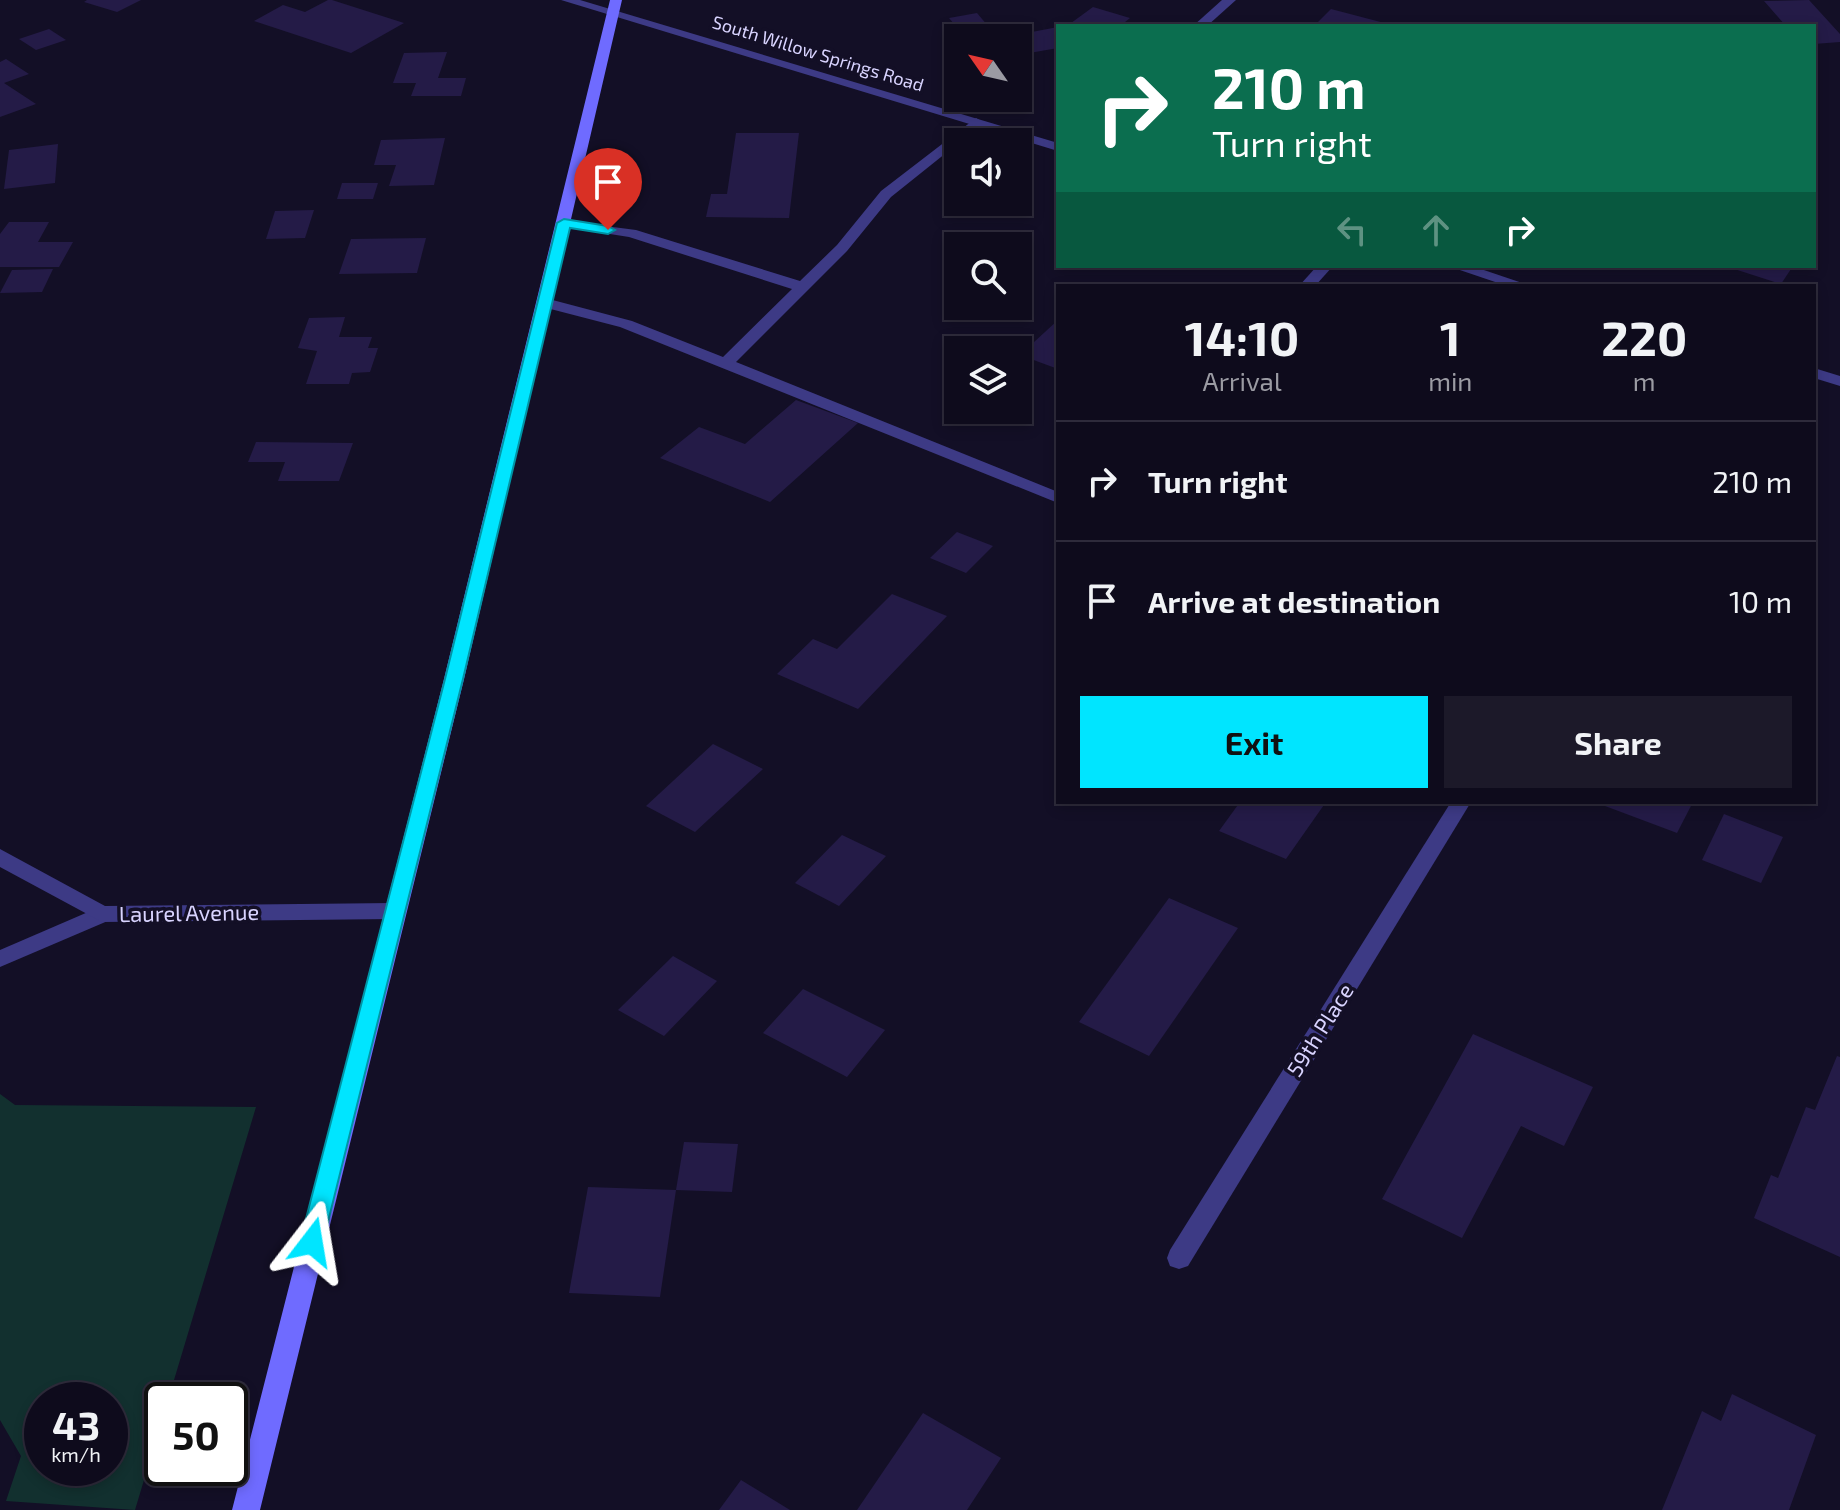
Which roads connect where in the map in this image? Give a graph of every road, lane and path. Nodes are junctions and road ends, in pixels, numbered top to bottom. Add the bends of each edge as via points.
1 (567, 0) edge
2 (1230, 0) edge
3 (614, 7) edge
4 (1201, 24) edge
5 (976, 122) junction
6 (1056, 146) edge
7 (564, 223) junction
8 (1323, 268) edge
9 (1463, 268) edge
10 (1309, 284) edge
11 (1516, 284) edge
12 (802, 287) junction
13 (545, 303) junction
14 (726, 363) junction
15 (1816, 374) edge
16 (1840, 381) edge
17 (1056, 497) edge
18 (1460, 804) edge
19 (0, 857) edge
20 (393, 911) junction
21 (102, 914) junction
22 (0, 959) edge
23 (1179, 1258) dead end
24 (246, 1510) edge

1 - 3 street, South Willow Springs Road
2 - 4 street
3 - 5 street, South Willow Springs Road
3 - 7 main road
5 - 6 street, South Willow Springs Road
5 - 12 street via 886,194
7 - 12 street via 631,233
7 - 13 main road
8 - 10 street
9 - 11 street
12 - 14 street
13 - 14 street via 626,324
13 - 20 main road
14 - 17 street
15 - 16 street
18 - 23 street, 59th Place
19 - 21 street, Laurel Avenue
20 - 21 street, Laurel Avenue
20 - 24 main road
21 - 22 street

